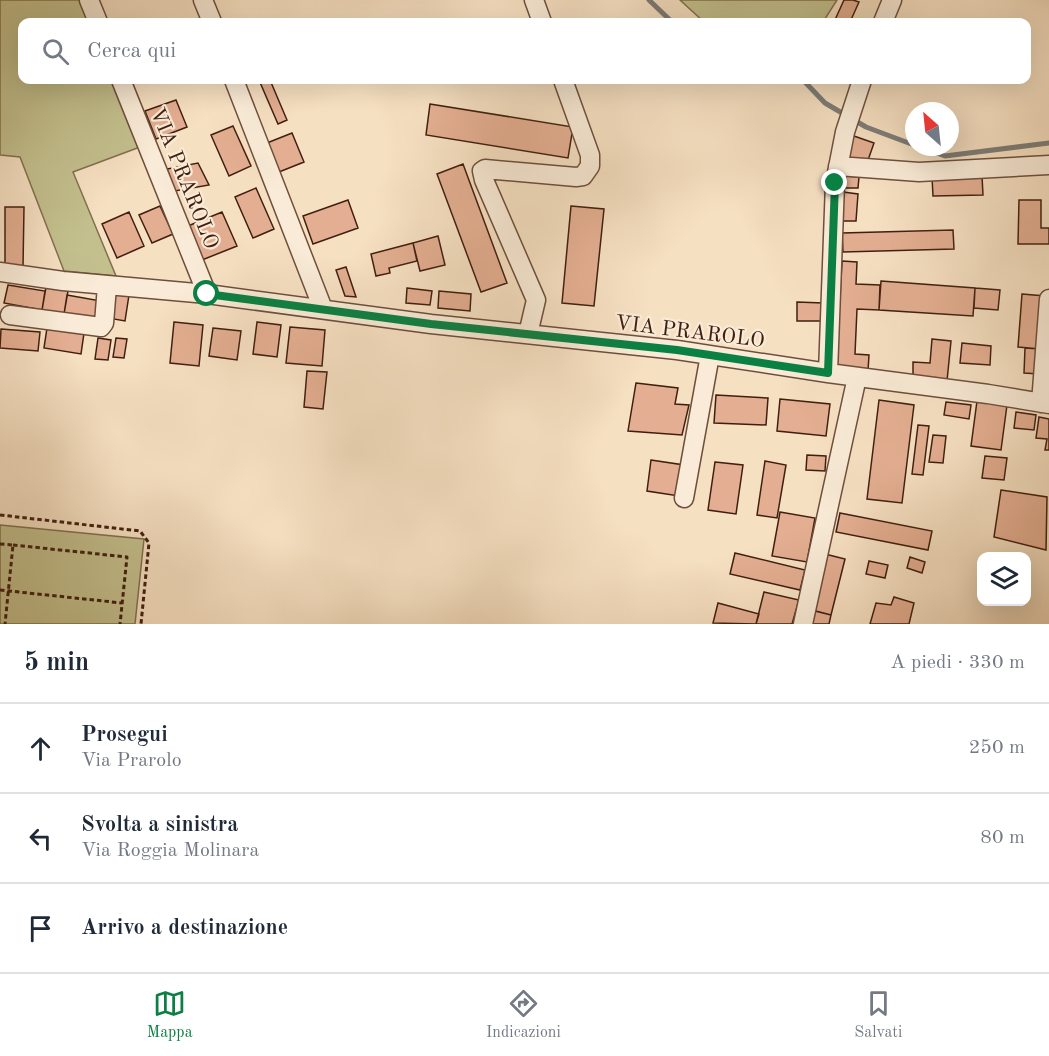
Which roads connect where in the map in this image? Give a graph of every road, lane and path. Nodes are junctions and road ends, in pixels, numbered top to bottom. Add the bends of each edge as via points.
1 (89, 0) edge
2 (203, 0) edge
3 (534, 0) edge
4 (892, 0) edge
5 (96, 18) edge
6 (210, 18) edge
7 (541, 18) edge
8 (885, 18) edge
9 (123, 84) edge
10 (236, 84) edge
11 (564, 84) edge
12 (861, 84) edge
13 (1049, 165) edge
14 (838, 166) junction
15 (0, 272) edge
16 (107, 286) junction
17 (207, 294) junction
18 (1049, 299) edge
19 (323, 309) junction
20 (10, 315) dead end
21 (528, 334) junction
22 (710, 355) junction
23 (828, 373) junction
24 (857, 376) junction
25 (1045, 403) edge
26 (684, 498) dead end
27 (0, 515) edge
28 (0, 544) edge
29 (13, 545) junction
30 (0, 591) edge
31 (9, 591) junction
32 (122, 603) junction
33 (5, 624) edge
34 (120, 624) edge
35 (141, 624) edge
36 (803, 624) edge

1 - 5 street
2 - 6 street
3 - 7 street
4 - 8 street
9 - 17 street, VIA PRAROLO
10 - 19 street
11 - 21 street via 590,155 590,166 583,176 485,168 482,171 536,300
12 - 14 street
13 - 14 street via 919,172
14 - 23 street
15 - 16 street, VIA PRAROLO
16 - 17 street, VIA PRAROLO
16 - 20 street via 101,327
17 - 19 street, VIA PRAROLO
18 - 25 street
19 - 21 street, VIA PRAROLO
21 - 22 street, VIA PRAROLO
22 - 23 street, VIA PRAROLO
22 - 26 street
23 - 24 street, VIA PRAROLO
24 - 25 street, VIA PRAROLO
24 - 36 street
27 - 35 path via 140,531 148,543
28 - 29 path
29 - 31 path
29 - 32 path via 127,557
30 - 31 path
31 - 32 path
31 - 33 path
32 - 34 path

